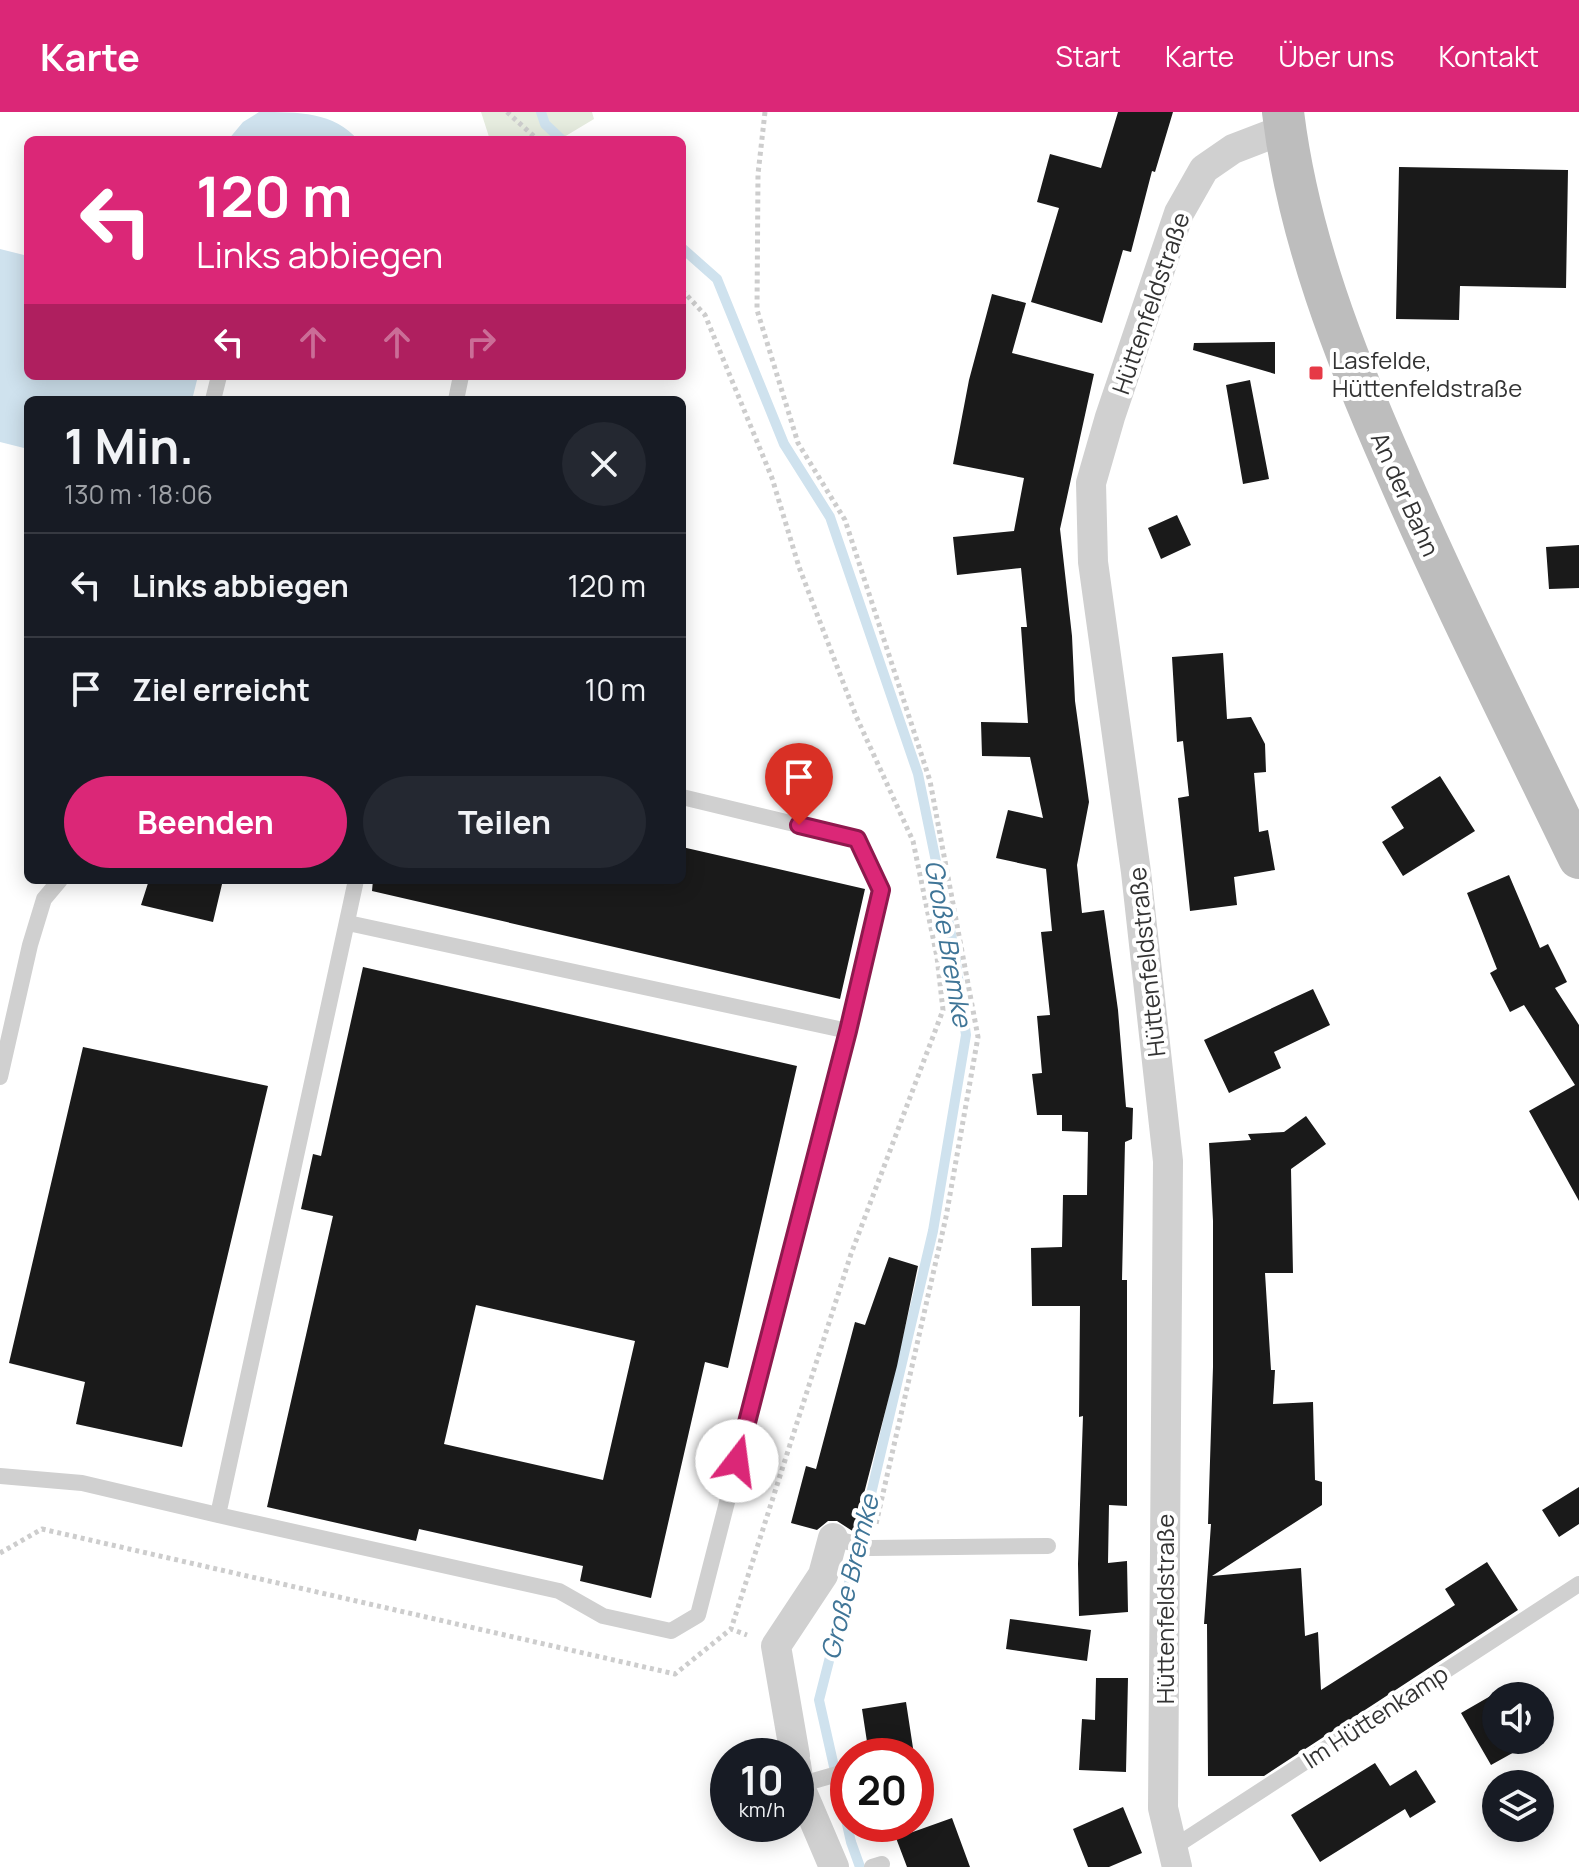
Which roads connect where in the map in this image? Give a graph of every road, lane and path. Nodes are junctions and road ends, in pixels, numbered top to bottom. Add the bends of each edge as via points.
1 (507, 112) edge
2 (1284, 121) edge
3 (534, 136) edge
4 (686, 294) edge
5 (686, 798) edge
6 (1579, 858) edge
7 (57, 884) edge
8 (355, 884) edge
9 (348, 923) junction
10 (848, 1031) junction
11 (0, 1077) edge
12 (0, 1476) edge
13 (218, 1515) junction
14 (833, 1538) joint
15 (1048, 1546) dead end
16 (0, 1553) edge
17 (1579, 1584) edge
18 (731, 1629) junction
19 (776, 1646) junction
20 (796, 1738) edge
21 (814, 1805) edge
22 (1174, 1858) edge
23 (834, 1867) edge

1 - 3 path
2 - 6 street, An der Bahn via 1331,311 1362,395
2 - 22 street, Hüttenfeldstraße via 1204,169 1179,213 1091,483 1093,562 1136,872 1168,1161 1163,1808
4 - 18 path via 705,315 772,478 799,567 856,716 913,841 943,1010 851,1254
5 - 10 lane via 857,839 881,890
7 - 11 lane via 44,899 30,945
8 - 9 lane
9 - 10 lane
9 - 13 lane
10 - 13 lane via 698,1615 671,1631 603,1616 559,1591
12 - 13 lane via 82,1483
14 - 15 lane via 871,1548
14 - 19 street via 823,1575
16 - 18 path via 42,1529 675,1674
17 - 22 lane, Im Hüttenkamp
18 - 19 path
19 - 20 street
21 - 23 street

